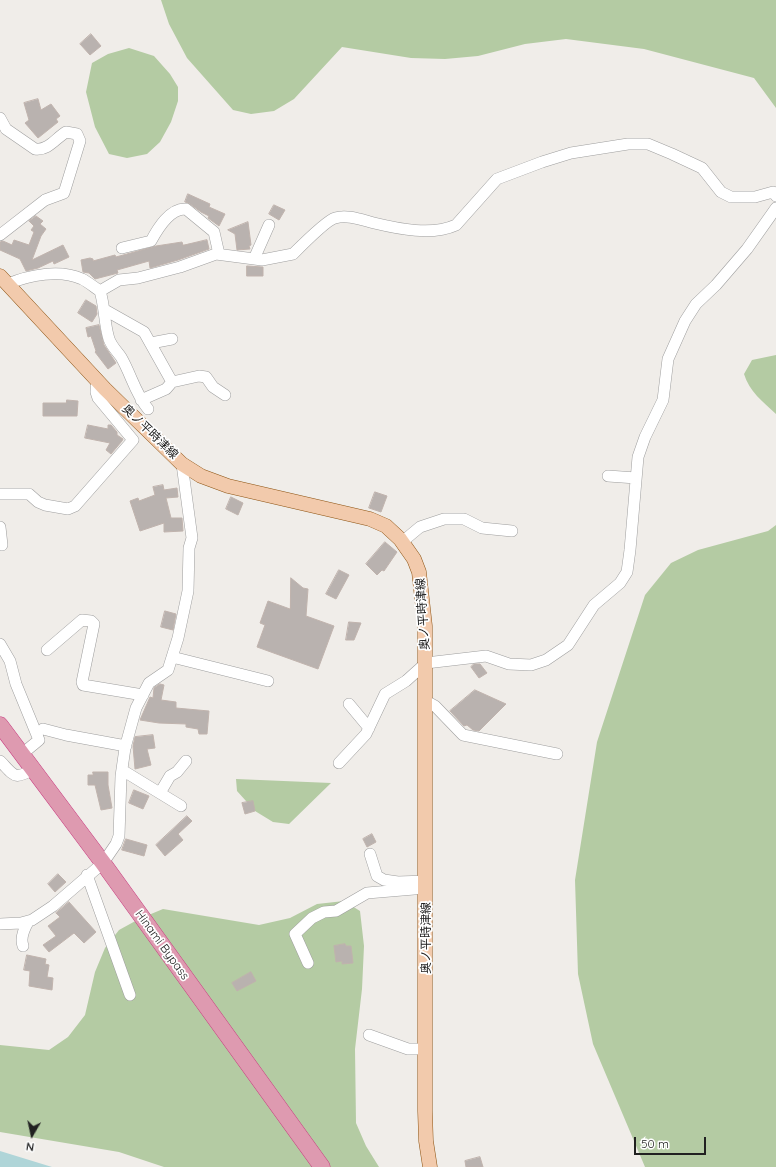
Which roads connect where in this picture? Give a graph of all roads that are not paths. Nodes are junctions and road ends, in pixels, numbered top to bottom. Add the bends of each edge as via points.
1 (0, 118) edge
2 (776, 196) edge
3 (776, 208) edge
4 (269, 225) dead end
5 (0, 235) edge
6 (122, 248) dead end
7 (219, 254) junction
8 (254, 259) junction
9 (4, 280) edge
10 (100, 291) junction
11 (105, 310) junction
12 (172, 339) dead end
13 (151, 343) junction
14 (98, 380) junction
15 (172, 382) junction
16 (225, 395) dead end
17 (182, 464) junction
18 (608, 476) dead end
19 (636, 478) junction
20 (0, 494) edge
21 (0, 527) edge
22 (512, 531) dead end
23 (402, 542) junction
24 (2, 545) dead end
25 (0, 644) edge
26 (47, 650) dead end
27 (172, 657) junction
28 (426, 663) junction
29 (268, 681) dead end
30 (142, 695) junction
31 (426, 701) junction
32 (349, 704) dead end
33 (0, 725) edge
34 (369, 728) junction
35 (43, 729) dead end
36 (126, 746) junction
37 (22, 754) junction
38 (557, 754) dead end
39 (0, 761) edge
40 (186, 761) dead end
41 (339, 763) dead end
42 (33, 769) junction
43 (122, 770) junction
44 (160, 793) junction
45 (180, 806) dead end
46 (370, 854) dead end
47 (103, 863) junction
48 (87, 875) junction
49 (426, 884) junction
50 (28, 922) junction
51 (0, 924) edge
52 (23, 946) dead end
53 (308, 963) dead end
54 (130, 995) dead end
55 (369, 1035) dead end
56 (426, 1049) junction
57 (322, 1167) edge
58 (430, 1167) edge

1 - 5 street via 6,129 35,149 45,148 66,132 77,134 80,141 64,193 45,200
2 - 8 street via 773,192 755,197 730,197 721,192 702,168 648,144 620,145 571,153 497,180 456,225 449,228 433,231 401,228 348,217 334,218 293,254 262,260
3 - 19 street via 747,249 696,304 685,321 668,359 662,400 644,437 638,457
4 - 8 street
6 - 7 street via 151,241 165,221 176,210 182,209 192,212 214,232
7 - 8 street
7 - 10 street via 138,278 119,280
9 - 10 street via 61,274 81,279
9 - 14 main road, 奥ノ平時津線
10 - 11 street
11 - 13 street via 144,332
11 - 15 street via 106,330 112,346 120,356 144,404
12 - 13 street
13 - 15 street
14 - 17 main road, 奥ノ平時津線
14 - 20 street via 98,398 133,440 94,486 75,506 68,509 38,502 29,494
15 - 16 street via 199,376 206,378 213,387
17 - 23 main road, 奥ノ平時津線 via 201,476 228,486 307,503 381,523
17 - 27 street via 192,538 189,548 188,591
18 - 19 street
19 - 28 street via 627,572 620,583 594,605 568,645 546,660 531,665 509,664 486,656
21 - 24 street
22 - 23 street via 482,528 464,519 444,519 420,527
23 - 28 main road, 奥ノ平時津線 via 414,559 424,597
25 - 37 street via 10,661 16,684 39,740
26 - 30 street via 82,620 91,621 94,624 83,685
27 - 29 street
27 - 30 street via 168,670 149,683
28 - 31 main road, 奥ノ平時津線
28 - 34 street via 385,694
30 - 36 street
31 - 38 street via 435,706 463,735
31 - 49 main road, 奥ノ平時津線
32 - 34 street
33 - 37 highway, Hinami Bypass
34 - 41 street
35 - 36 street
36 - 43 street
37 - 42 highway, Hinami Bypass
39 - 42 street via 15,776 22,777
40 - 44 street via 170,776
42 - 47 highway, Hinami Bypass
43 - 44 street
43 - 47 street via 118,836 116,844
44 - 45 street
46 - 49 street via 378,876 384,880
47 - 48 street
47 - 57 highway, Hinami Bypass
48 - 50 street via 53,906
48 - 54 street
49 - 53 street via 367,893 336,911 324,912 312,918 294,934
49 - 56 main road, 奥ノ平時津線
50 - 51 street
50 - 52 street via 23,931
55 - 56 street via 408,1049
56 - 58 main road, 奥ノ平時津線 via 426,1141

